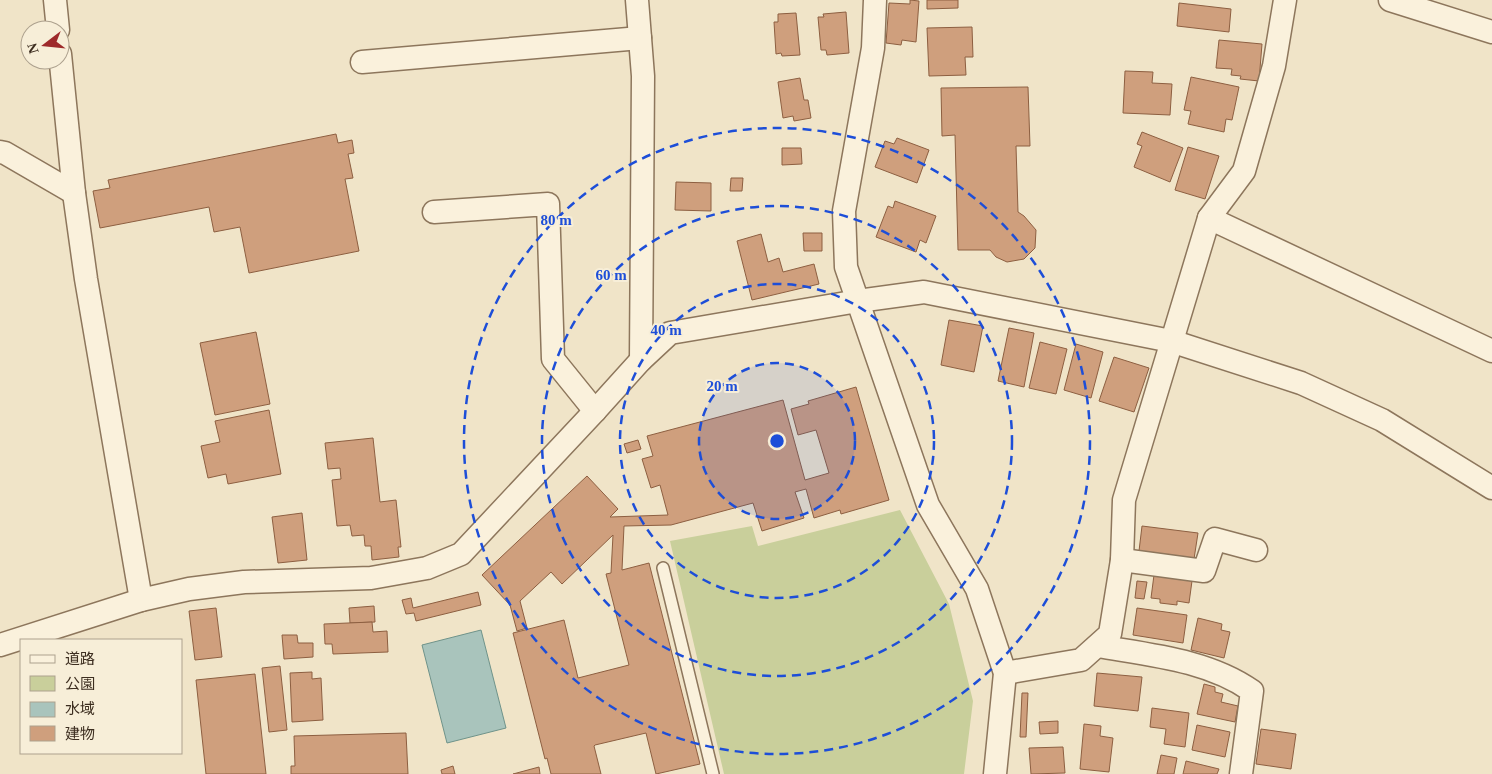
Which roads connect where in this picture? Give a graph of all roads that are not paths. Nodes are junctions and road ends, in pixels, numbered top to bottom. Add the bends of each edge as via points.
1 (55, 0) edge
2 (637, 0) edge
3 (875, 0) edge
4 (1285, 0) edge
5 (1390, 0) edge
6 (57, 20) edge
7 (1492, 32) edge
8 (640, 38) junction
9 (362, 62) dead end
10 (62, 70) edge
11 (0, 152) edge
12 (74, 193) junction
13 (434, 212) dead end
14 (1209, 218) junction
15 (858, 300) junction
16 (1171, 340) junction
17 (1492, 351) edge
18 (641, 360) junction
19 (595, 412) junction
20 (1492, 488) edge
21 (1256, 550) dead end
22 (1122, 560) junction
23 (663, 568) dead end
24 (141, 600) junction
25 (0, 645) edge
26 (1098, 646) junction
27 (1005, 673) junction
28 (711, 774) edge
29 (995, 774) edge
30 (1241, 774) edge

1 - 6 street
2 - 8 street
3 - 15 street via 873,48 844,211 846,267
4 - 14 street via 1274,66 1244,171
5 - 7 street
8 - 9 street
8 - 18 street
10 - 12 street
11 - 12 street
12 - 24 street
13 - 19 street via 548,204 553,359
14 - 16 street
14 - 17 street
15 - 16 street via 924,292
15 - 18 street via 670,333
15 - 27 street via 928,505 977,589
16 - 20 street via 1301,383 1382,420
16 - 22 street via 1124,500
18 - 19 street
19 - 24 street via 461,554 427,568 371,578 244,582 189,589
21 - 22 street via 1215,539 1204,570
22 - 26 street via 1110,634
23 - 28 lane
24 - 25 street
26 - 27 street via 1081,660
26 - 30 street via 1188,662 1252,691
27 - 29 street

